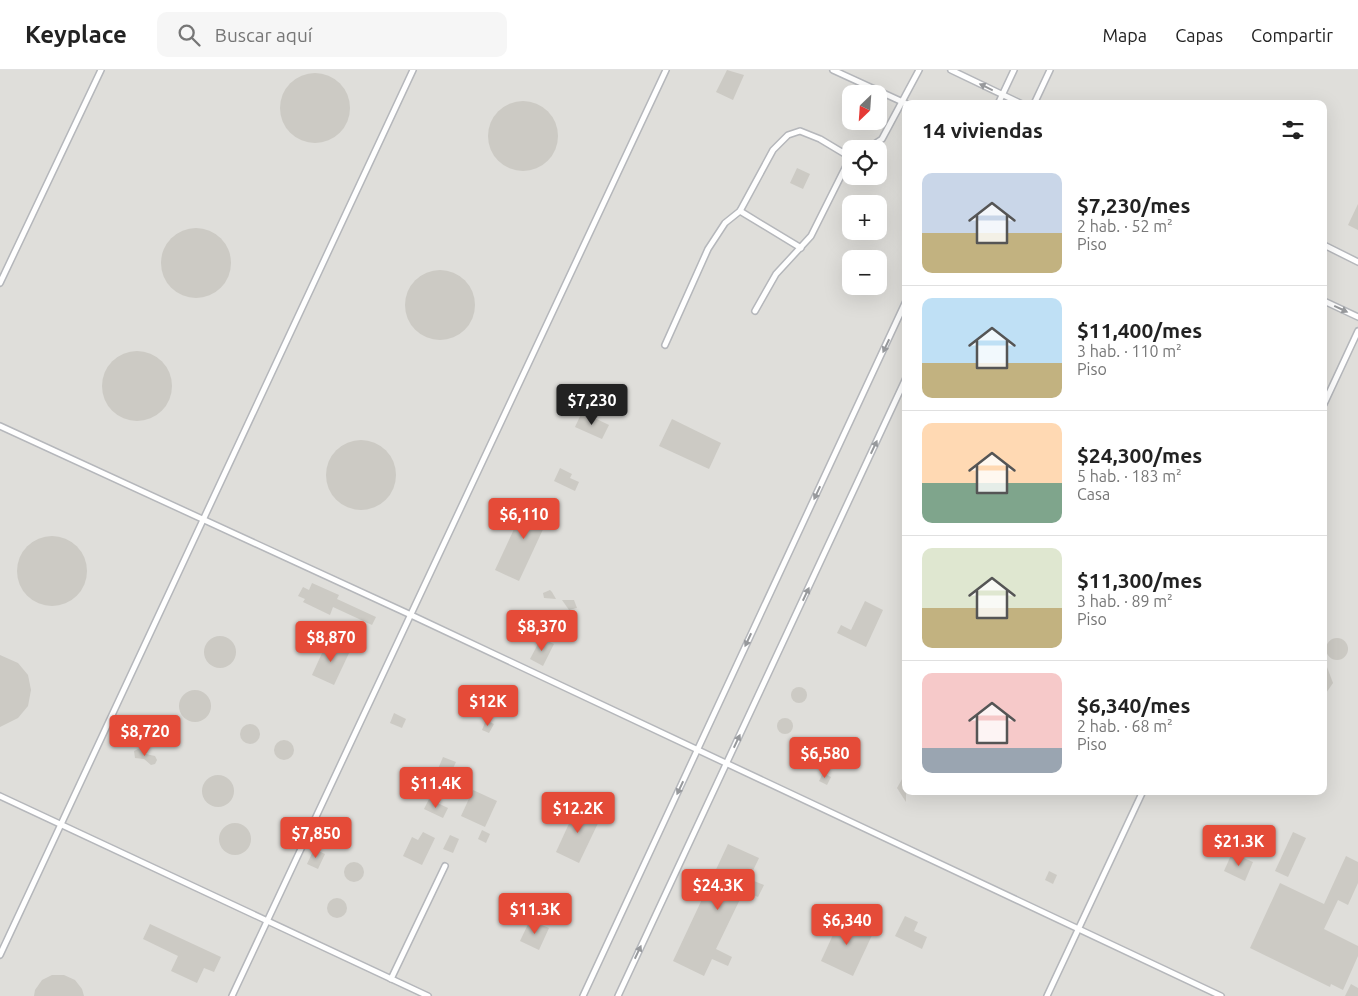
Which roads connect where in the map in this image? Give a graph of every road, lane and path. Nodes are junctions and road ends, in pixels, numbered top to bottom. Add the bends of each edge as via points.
1 (101, 70) edge
2 (414, 70) edge
3 (666, 70) edge
4 (833, 70) edge
5 (919, 70) edge
6 (951, 70) edge
7 (1014, 70) edge
8 (1050, 70) edge
9 (1002, 95) junction
10 (905, 100) edge
11 (1000, 100) edge
12 (1013, 100) edge
13 (1036, 100) edge
14 (902, 102) edge
15 (902, 106) edge
16 (880, 140) edge
17 (842, 151) edge
18 (842, 174) edge
19 (740, 211) junction
20 (1327, 246) edge
21 (801, 248) junction
22 (1358, 262) edge
23 (0, 283) edge
24 (1327, 302) edge
25 (755, 311) dead end
26 (902, 311) edge
27 (1358, 318) edge
28 (1358, 331) edge
29 (665, 345) dead end
30 (902, 387) edge
31 (1327, 398) edge
32 (0, 426) edge
33 (202, 521) junction
34 (411, 615) junction
35 (697, 751) junction
36 (726, 764) junction
37 (1141, 795) edge
38 (0, 796) edge
39 (60, 823) junction
40 (445, 866) dead end
41 (268, 921) junction
42 (1078, 929) junction
43 (0, 955) edge
44 (391, 978) junction
45 (232, 996) edge
46 (428, 996) edge
47 (583, 996) edge
48 (618, 996) edge
49 (1047, 996) edge
50 (1221, 996) edge

1 - 23 lane
2 - 33 lane
3 - 34 lane
4 - 14 lane
5 - 10 lane
9 -> 6 lane
7 - 9 lane
8 - 13 lane
9 - 11 lane
9 - 12 lane
15 - 16 lane
17 - 19 lane via 800,131 788,135 773,150
18 - 21 lane via 811,236
19 - 21 lane
19 - 29 lane via 725,223 708,249
20 - 22 lane
21 - 25 lane via 776,274
24 -> 27 lane
26 -> 35 lane
28 - 31 lane
36 -> 30 lane
32 - 33 lane
33 - 34 lane
33 - 39 lane
34 - 35 lane
34 - 41 lane
35 - 36 lane
35 -> 47 lane
36 - 42 lane
48 -> 36 lane
37 - 42 lane
38 - 39 lane
39 - 41 lane
39 - 43 lane
40 - 44 lane
41 - 44 lane
41 - 45 lane
42 - 49 lane
42 - 50 lane
44 - 46 lane

